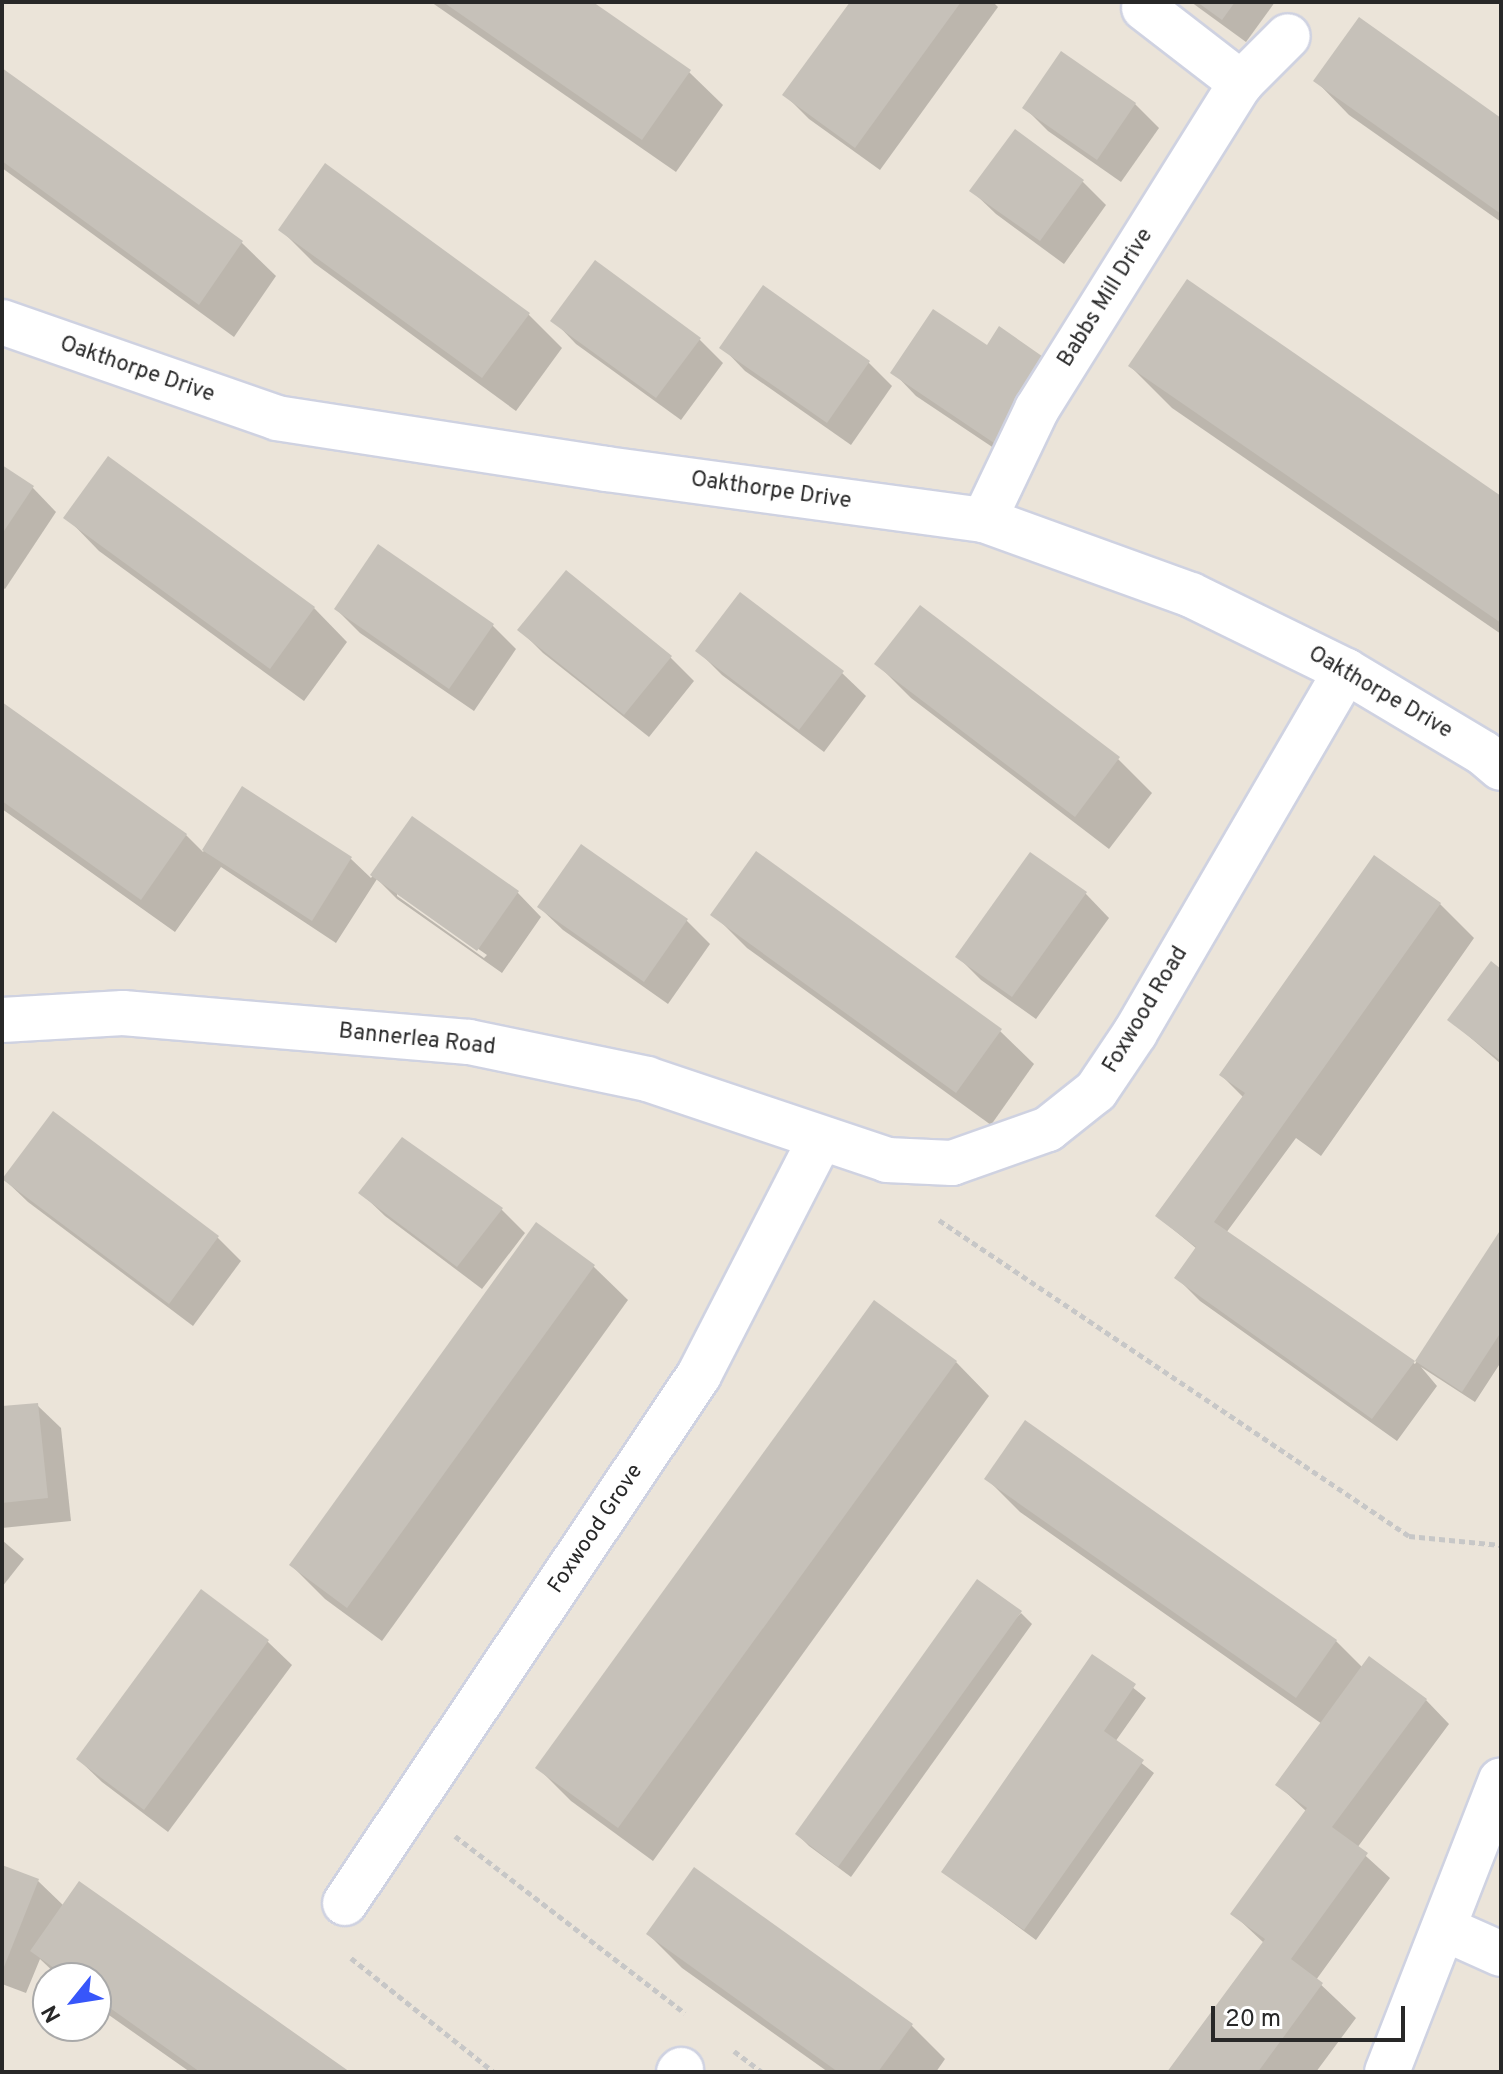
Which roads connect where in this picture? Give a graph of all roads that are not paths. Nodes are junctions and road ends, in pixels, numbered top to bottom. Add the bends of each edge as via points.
1 (1144, 8) dead end
2 (1288, 36) dead end
3 (1241, 83) junction
4 (2, 322) edge
5 (984, 520) junction
6 (1346, 671) junction
7 (1501, 768) edge
8 (2, 1020) edge
9 (820, 1140) junction
10 (1501, 1780) edge
11 (345, 1903) road end
12 (1445, 1929) junction
13 (1501, 1954) edge
14 (1387, 2072) edge

1 - 3 street
2 - 3 street, Babbs Mill Drive
3 - 5 street, Babbs Mill Drive via 1037,409
4 - 5 street, Oakthorpe Drive via 277,418
5 - 6 street, Oakthorpe Drive via 1191,595
6 - 7 street, Oakthorpe Drive
6 - 9 street, Foxwood Road via 1096,1091 1048,1129 952,1163 887,1160
8 - 9 street, Bannerlea Road via 123,1013 469,1042 647,1079
9 - 11 street, Foxwood Grove via 699,1375
10 - 12 street
12 - 13 street
12 - 14 street

